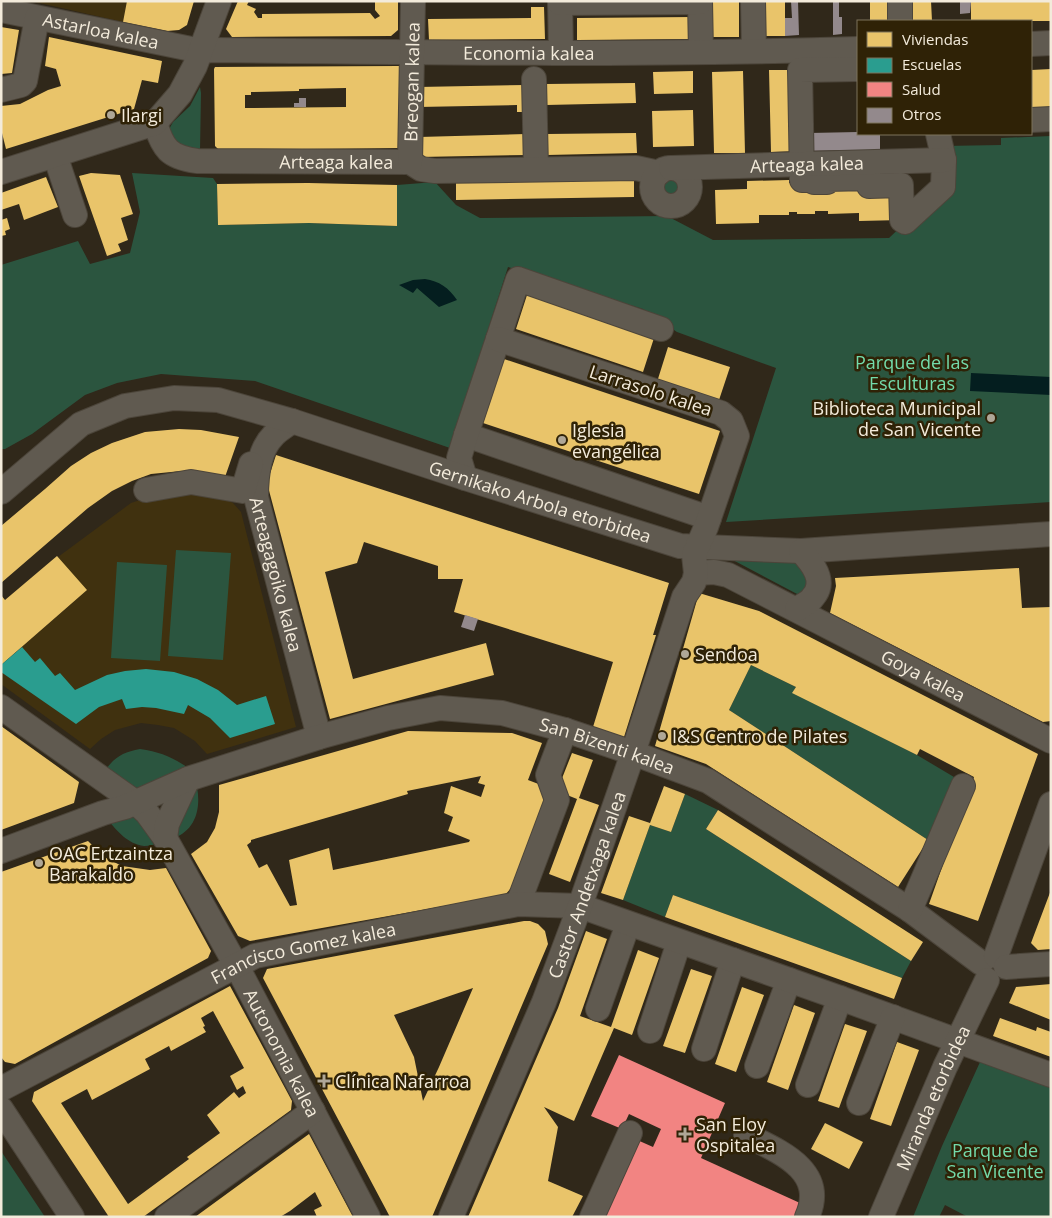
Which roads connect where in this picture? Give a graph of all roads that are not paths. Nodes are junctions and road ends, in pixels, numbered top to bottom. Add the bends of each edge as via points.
1 (219, 1) edge
2 (413, 1) edge
3 (753, 1) edge
4 (900, 1) edge
5 (560, 2) edge
6 (700, 2) edge
7 (1, 10) edge
8 (37, 18) junction
9 (900, 20) edge
10 (1051, 43) edge
11 (1032, 44) edge
12 (857, 49) edge
13 (201, 51) junction
14 (412, 51) junction
15 (754, 51) junction
16 (561, 52) junction
17 (701, 52) junction
18 (857, 69) edge
19 (534, 79) dead end
20 (1, 90) edge
21 (1051, 119) edge
22 (1032, 120) edge
23 (155, 123) junction
24 (928, 136) edge
25 (55, 155) junction
26 (944, 160) junction
27 (410, 162) junction
28 (802, 164) junction
29 (536, 169) junction
30 (1, 172) edge
31 (75, 215) dead end
32 (661, 329) dead end
33 (498, 339) junction
34 (253, 410) junction
35 (292, 421) junction
36 (466, 435) junction
37 (49, 450) junction
38 (1, 475) edge
39 (465, 478) junction
40 (146, 490) dead end
41 (1, 492) edge
42 (709, 518) junction
43 (1051, 534) edge
44 (698, 547) junction
45 (802, 551) junction
46 (696, 573) junction
47 (797, 609) junction
48 (1, 706) edge
49 (564, 730) junction
50 (319, 737) junction
51 (1051, 741) edge
52 (633, 753) junction
53 (102, 779) junction
54 (188, 779) junction
55 (963, 786) dead end
56 (135, 802) junction
57 (1051, 804) edge
58 (103, 813) junction
59 (166, 838) junction
60 (1, 851) edge
61 (518, 904) junction
62 (580, 906) junction
63 (910, 910) junction
64 (628, 924) junction
65 (679, 942) junction
66 (733, 960) junction
67 (1051, 964) edge
68 (236, 966) junction
69 (992, 966) junction
70 (789, 980) junction
71 (840, 998) junction
72 (598, 1009) dead end
73 (893, 1017) junction
74 (650, 1031) dead end
75 (957, 1042) junction
76 (704, 1049) dead end
77 (757, 1066) dead end
78 (1051, 1075) edge
79 (808, 1084) dead end
80 (1, 1089) edge
81 (859, 1103) dead end
82 (1, 1109) edge
83 (313, 1111) junction
84 (630, 1133) dead end
85 (746, 1135) dead end
86 (72, 1217) edge
87 (167, 1217) edge
88 (368, 1217) edge
89 (451, 1217) edge
90 (592, 1217) edge
91 (806, 1217) edge
92 (881, 1217) edge

1 - 13 street
2 - 14 street, Breogan kalea
3 - 15 street
4 - 9 street
5 - 6 street
5 - 16 street
6 - 17 street
7 - 8 street, Astarloa kalea
8 - 13 street, Astarloa kalea
8 - 20 street via 25,81
10 - 11 street
12 - 15 street, Economia kalea
13 - 14 street, Economia kalea
13 - 23 street via 180,94
14 - 16 street, Economia kalea
14 - 27 street, Breogan kalea
15 - 17 street, Economia kalea
16 - 17 street, Economia kalea
18 - 28 street via 800,70
19 - 29 street
21 - 22 street
23 - 25 street
23 - 27 street, Arteaga kalea via 165,148 177,157 197,161
24 - 26 street
25 - 30 street
25 - 31 street
26 - 28 street, Arteaga kalea
26 - 28 street via 943,187 905,222 902,220 901,185 869,186 869,178 827,179 827,182 802,180
27 - 29 street, Arteaga kalea via 421,169 435,171
28 - 29 street, Arteaga kalea via 665,170
32 - 33 street via 518,279
33 - 36 street
33 - 42 street, Larrasolo kalea via 721,413 732,421 737,436
34 - 35 street, Gernikako Arbola etorbidea
34 - 37 street, Gernikako Arbola etorbidea via 218,400 174,398 125,406 81,424
34 - 40 street via 260,428 243,491 191,482
35 - 39 street, Gernikako Arbola etorbidea
35 - 50 street, Arteagagoiko kalea via 272,436 262,453 256,497
36 - 39 street via 460,458
36 - 42 street
37 - 38 street, Gernikako Arbola etorbidea
37 - 41 street, Gernikako Arbola etorbidea
39 - 44 street, Gernikako Arbola etorbidea via 680,546
42 - 44 street, Larrasolo kalea
43 - 45 street, Gernikako Arbola etorbidea
44 - 45 street, Gernikako Arbola etorbidea
44 - 46 street, Castor Andetxaga kalea via 694,555
45 - 47 street via 818,577 818,588 813,598
46 - 47 street, Goya kalea via 728,575
46 - 52 street, Castor Andetxaga kalea via 684,597
47 - 51 street, Goya kalea
48 - 53 street, Autonomia kalea
49 - 50 street, San Bizenti kalea via 502,713 440,708
49 - 52 street, San Bizenti kalea
49 - 61 street via 548,775 556,800
50 - 54 street, San Bizenti kalea
52 - 62 street, Castor Andetxaga kalea
52 - 63 street, San Bizenti kalea via 708,781
53 - 56 street, Autonomia kalea
53 - 58 street
54 - 56 street, San Bizenti kalea
54 - 59 street via 167,824
55 - 63 street
56 - 58 street, San Bizenti kalea
56 - 59 street, Autonomia kalea via 148,813
57 - 69 street, Miranda etorbidea
58 - 60 street, San Bizenti kalea
59 - 68 street, Autonomia kalea
61 - 62 street, Francisco Gomez kalea
61 - 68 street, Francisco Gomez kalea via 255,956
62 - 64 street, Francisco Gomez kalea
62 - 89 street, Castor Andetxaga kalea via 544,1002
63 - 69 street, San Bizenti kalea
64 - 65 street, Francisco Gomez kalea
64 - 72 street
65 - 66 street, Francisco Gomez kalea
65 - 74 street
66 - 70 street, Francisco Gomez kalea
66 - 76 street
67 - 69 street
68 - 80 street, Francisco Gomez kalea
68 - 83 street, Autonomia kalea
69 - 75 street, Miranda etorbidea
70 - 71 street, Francisco Gomez kalea
70 - 77 street
71 - 73 street, Francisco Gomez kalea
71 - 79 street
73 - 75 street, Francisco Gomez kalea
73 - 81 street
75 - 78 street, Francisco Gomez kalea
75 - 92 street, Miranda etorbidea
82 - 86 street
83 - 87 street
83 - 88 street, Autonomia kalea
84 - 90 street
85 - 91 street via 788,1157 804,1172 811,1191

